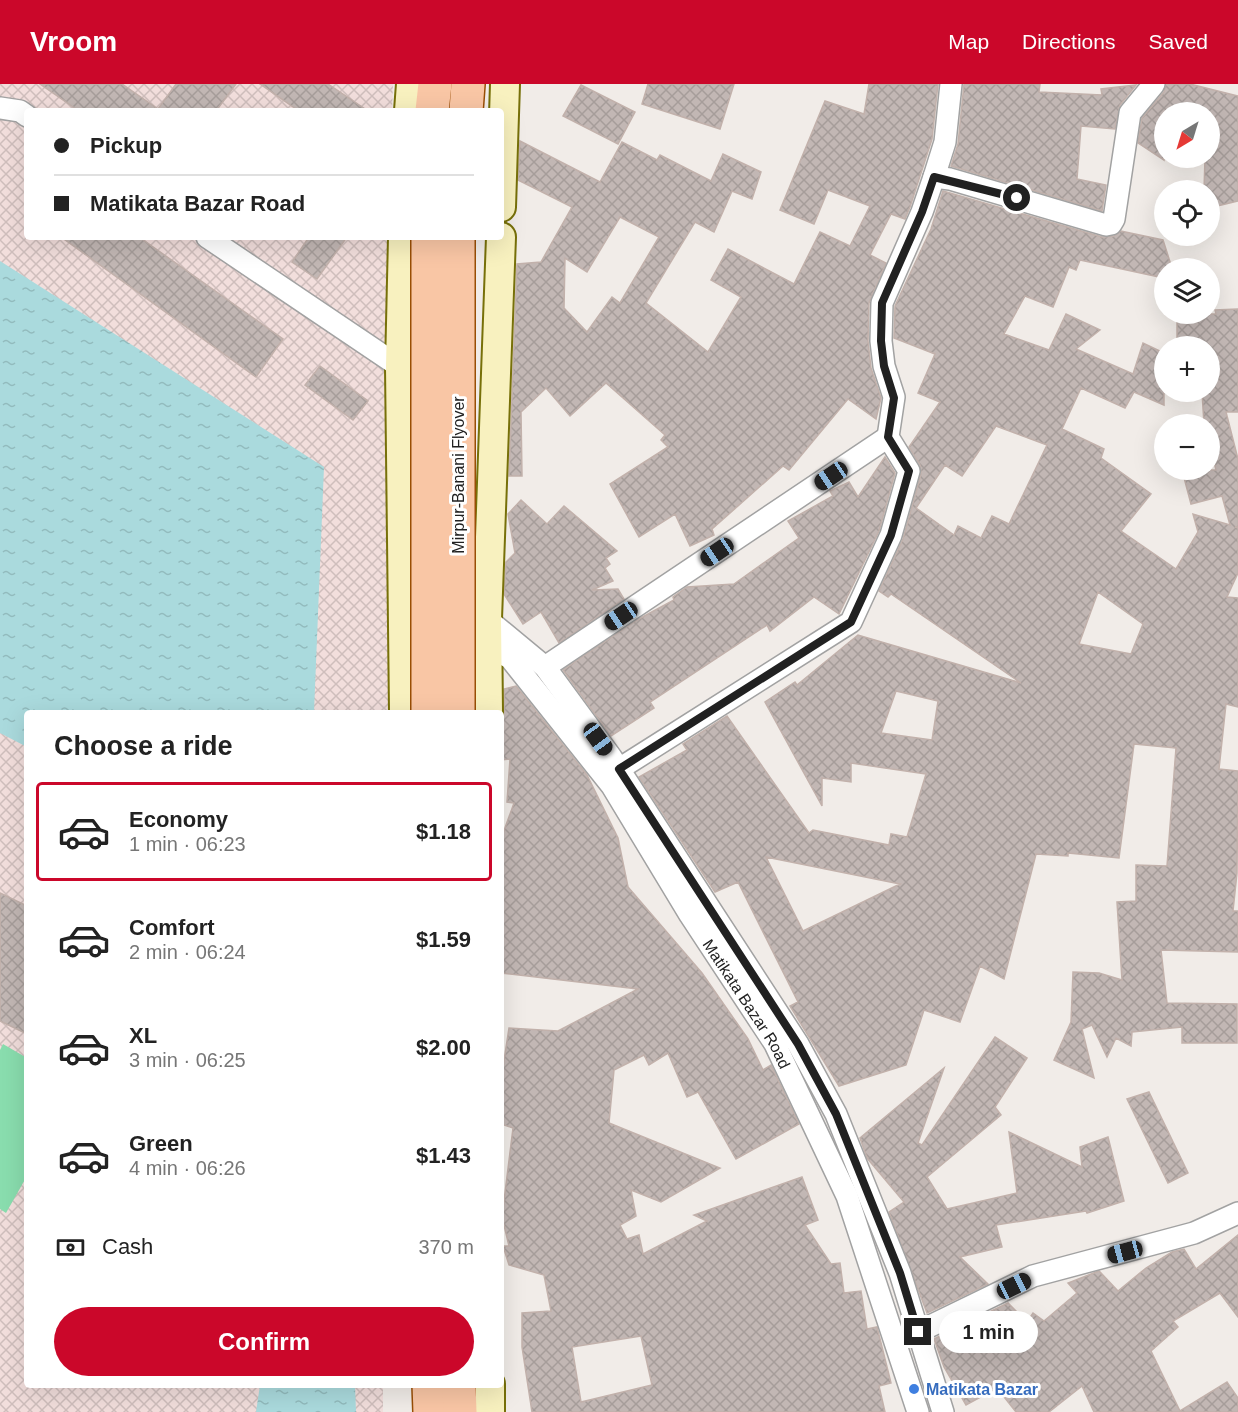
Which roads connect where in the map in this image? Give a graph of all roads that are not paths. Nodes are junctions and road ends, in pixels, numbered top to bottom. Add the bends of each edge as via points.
1 (411, 84) edge
2 (435, 84) edge
3 (468, 84) edge
4 (505, 84) edge
5 (951, 84) edge
6 (1154, 84) edge
7 (0, 108) edge
8 (409, 108) edge
9 (432, 108) edge
10 (466, 108) edge
11 (24, 114) edge
12 (504, 115) edge
13 (934, 177) junction
14 (211, 240) edge
15 (403, 240) edge
16 (428, 240) edge
17 (458, 240) edge
18 (501, 240) edge
19 (400, 367) junction
20 (888, 437) junction
21 (403, 591) junction
22 (487, 632) junction
23 (545, 667) junction
24 (404, 710) edge
25 (428, 710) edge
26 (458, 710) edge
27 (488, 710) edge
28 (619, 769) junction
29 (1238, 1213) edge
30 (918, 1332) junction
31 (413, 1388) edge
32 (429, 1388) edge
33 (459, 1388) edge
34 (490, 1388) edge
35 (414, 1412) edge
36 (430, 1412) edge
37 (459, 1412) edge
38 (490, 1412) edge
39 (918, 1412) edge
40 (943, 1412) edge

1 - 8 main road
2 - 9 main road
3 - 10 main road
4 - 12 main road
5 - 13 street via 945,142
6 - 13 street via 1130,113 1111,224
7 - 11 street
13 - 20 street via 882,303 884,366 894,398
14 - 19 street
15 - 19 main road
16 - 25 main road, Mirpur-Banani Flyover, bridge
17 - 26 main road, Mirpur-Banani Flyover, bridge
18 - 22 main road
19 - 21 main road
20 - 23 street
20 - 28 street via 909,471 891,535 851,622
21 - 22 street, Matikata Bazar Road
21 - 24 main road
22 - 23 street, Matikata Bazar Road
22 - 27 main road
22 - 39 street, Matikata Bazar Road via 612,786 775,1044 847,1196
23 - 28 street, Matikata Bazar Road
28 - 30 street, Matikata Bazar Road via 798,1044 836,1114 900,1273
29 - 30 street via 1194,1233 1034,1276
30 - 40 street, Matikata Bazar Road
31 - 35 main road
32 - 36 main road
33 - 37 main road
34 - 38 main road

